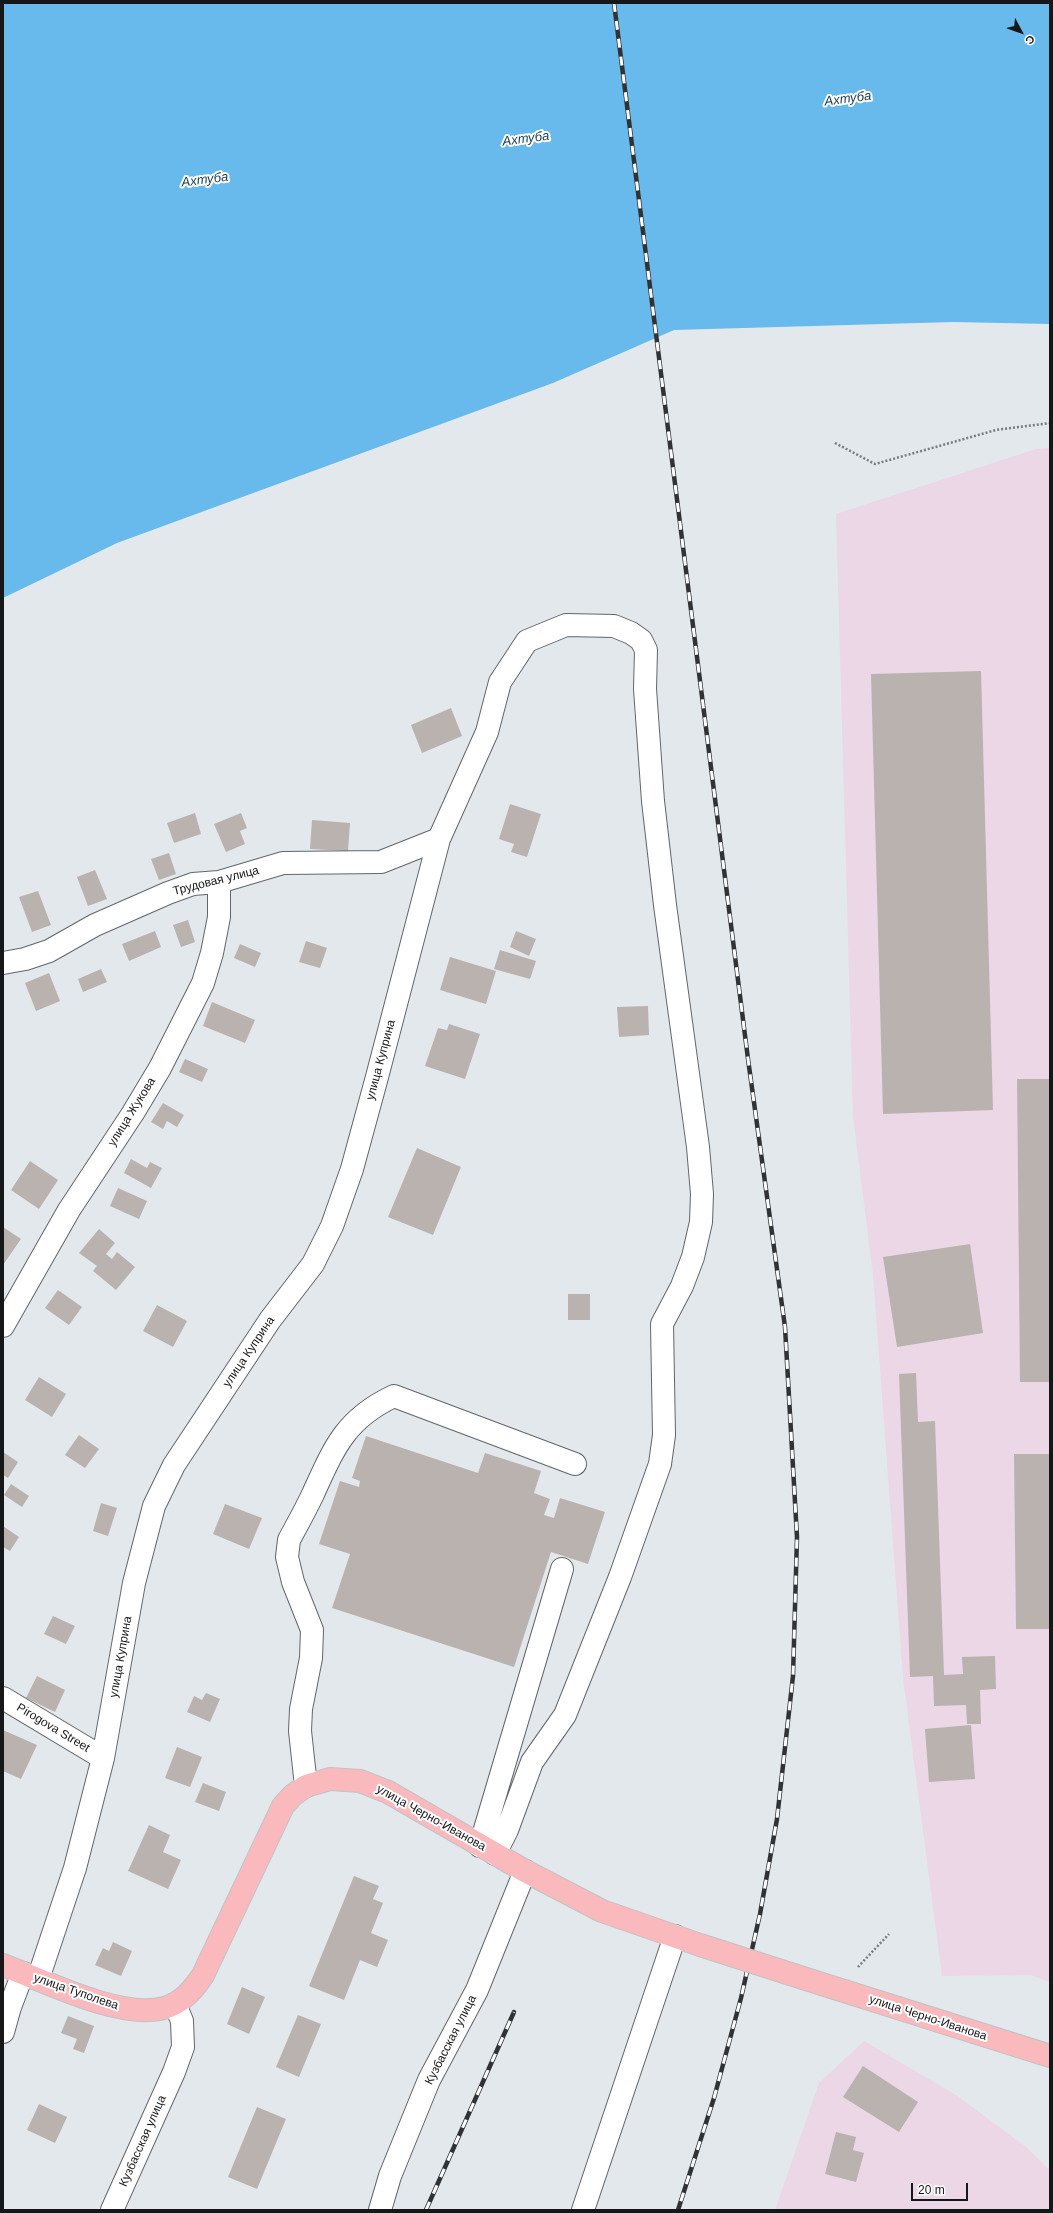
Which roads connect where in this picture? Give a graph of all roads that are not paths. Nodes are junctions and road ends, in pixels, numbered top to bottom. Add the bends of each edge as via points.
1 (439, 839) junction
2 (219, 882) junction
3 (3, 963) edge
4 (3, 1326) edge
5 (575, 1464) dead end
6 (562, 1569) dead end
7 (3, 1698) edge
8 (103, 1758) junction
9 (306, 1786) junction
10 (488, 1850) junction
11 (525, 1871) junction
12 (675, 1936) junction
13 (3, 1965) edge
14 (31, 1976) junction
15 (175, 2004) junction
16 (3, 2032) edge
17 (1050, 2056) edge
18 (112, 2210) edge
19 (380, 2210) edge
20 (583, 2210) edge

1 - 2 street, Трудовая улица via 381,862 283,863
1 - 8 street, улица Куприна via 352,1169 332,1226 313,1264 270,1320 174,1465 154,1506 134,1583
1 - 10 street, улица Куприна via 487,732 500,682 527,641 566,625 595,624 614,626 631,632 641,640 646,650 645,689 654,801 702,1194 701,1222 693,1256 682,1286 662,1324 664,1435 660,1464 620,1577 565,1715 532,1762 507,1830
2 - 3 street, Трудовая улица via 193,884 168,893 95,924 49,951 25,960
2 - 4 street, улица Жукова via 219,917 203,983 160,1068 69,1210
5 - 9 street via 394,1396 375,1405 358,1418 339,1439 289,1540 287,1557 293,1582 312,1630 311,1658 300,1731
6 - 10 street
7 - 8 street, Pirogova Street
8 - 14 street, улица Куприна via 75,1868
9 - 10 main road, улица Черно-Иванова via 330,1779 360,1781 388,1792
9 - 15 main road, улица Черно-Иванова via 283,1806 203,1976 189,1994
10 - 11 main road, улица Черно-Иванова
11 - 12 main road, улица Черно-Иванова via 602,1911
11 - 19 street, Кузбасская улица via 477,1990 430,2080 390,2176
12 - 17 main road, улица Черно-Иванова, bridge
12 - 20 street
13 - 14 main road, улица Туполева
14 - 15 main road, улица Туполева via 106,2004 138,2010 164,2008
14 - 16 street, улица Куприна via 10,2007
15 - 18 street, Кузбасская улица via 182,2021 182,2047 174,2072

